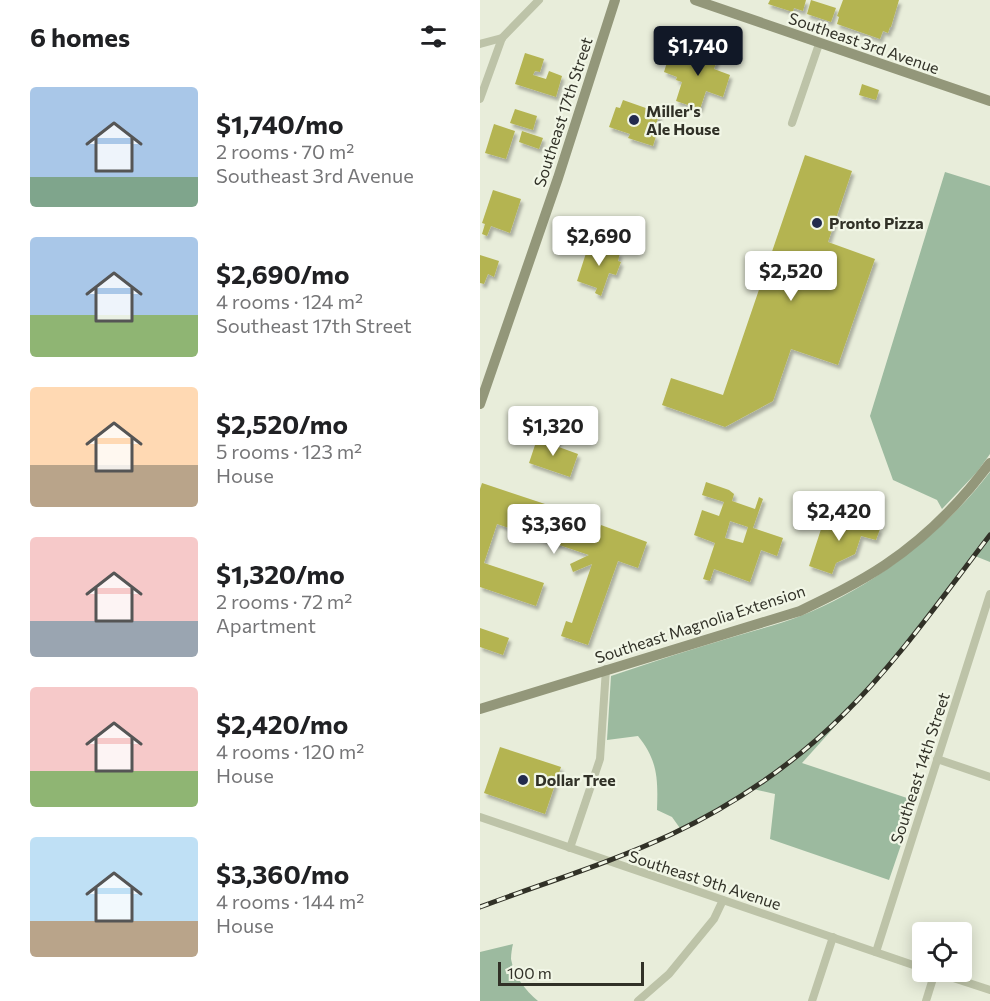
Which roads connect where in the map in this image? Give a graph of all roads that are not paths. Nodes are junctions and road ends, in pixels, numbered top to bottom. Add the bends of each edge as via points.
1 (539, 0) edge
2 (615, 0) edge
3 (695, 0) edge
4 (502, 38) junction
5 (480, 44) edge
6 (819, 44) junction
7 (480, 99) edge
8 (990, 101) edge
9 (792, 123) dead end
10 (480, 404) edge
11 (990, 463) edge
12 (990, 594) edge
13 (606, 669) junction
14 (480, 709) edge
15 (937, 759) junction
16 (990, 777) edge
17 (480, 817) edge
18 (570, 848) junction
19 (723, 900) junction
20 (833, 937) junction
21 (876, 951) junction
22 (912, 964) edge
23 (932, 982) edge
24 (966, 982) edge
25 (990, 990) edge
26 (638, 1001) edge
27 (813, 1001) edge
28 (926, 1001) edge

1 - 4 street
2 - 10 main road, Southeast 17th Street
3 - 6 main road, Southeast 3rd Avenue
4 - 5 street
4 - 7 street
6 - 8 main road, Southeast 3rd Avenue
6 - 9 street
11 - 13 main road, Southeast Magnolia Extension via 921,537 885,565 837,593 800,611
12 - 15 street, Southeast 14th Street
13 - 14 main road, Southeast Magnolia Extension
13 - 18 street via 600,759
15 - 16 street
15 - 21 street, Southeast 14th Street
17 - 18 street, Southeast 9th Avenue
18 - 19 street, Southeast 9th Avenue
19 - 20 street, Southeast 9th Avenue
19 - 26 street via 714,919 669,974
20 - 21 street, Southeast 9th Avenue
20 - 27 street
21 - 22 street, Southeast 9th Avenue
23 - 28 street
24 - 25 street

